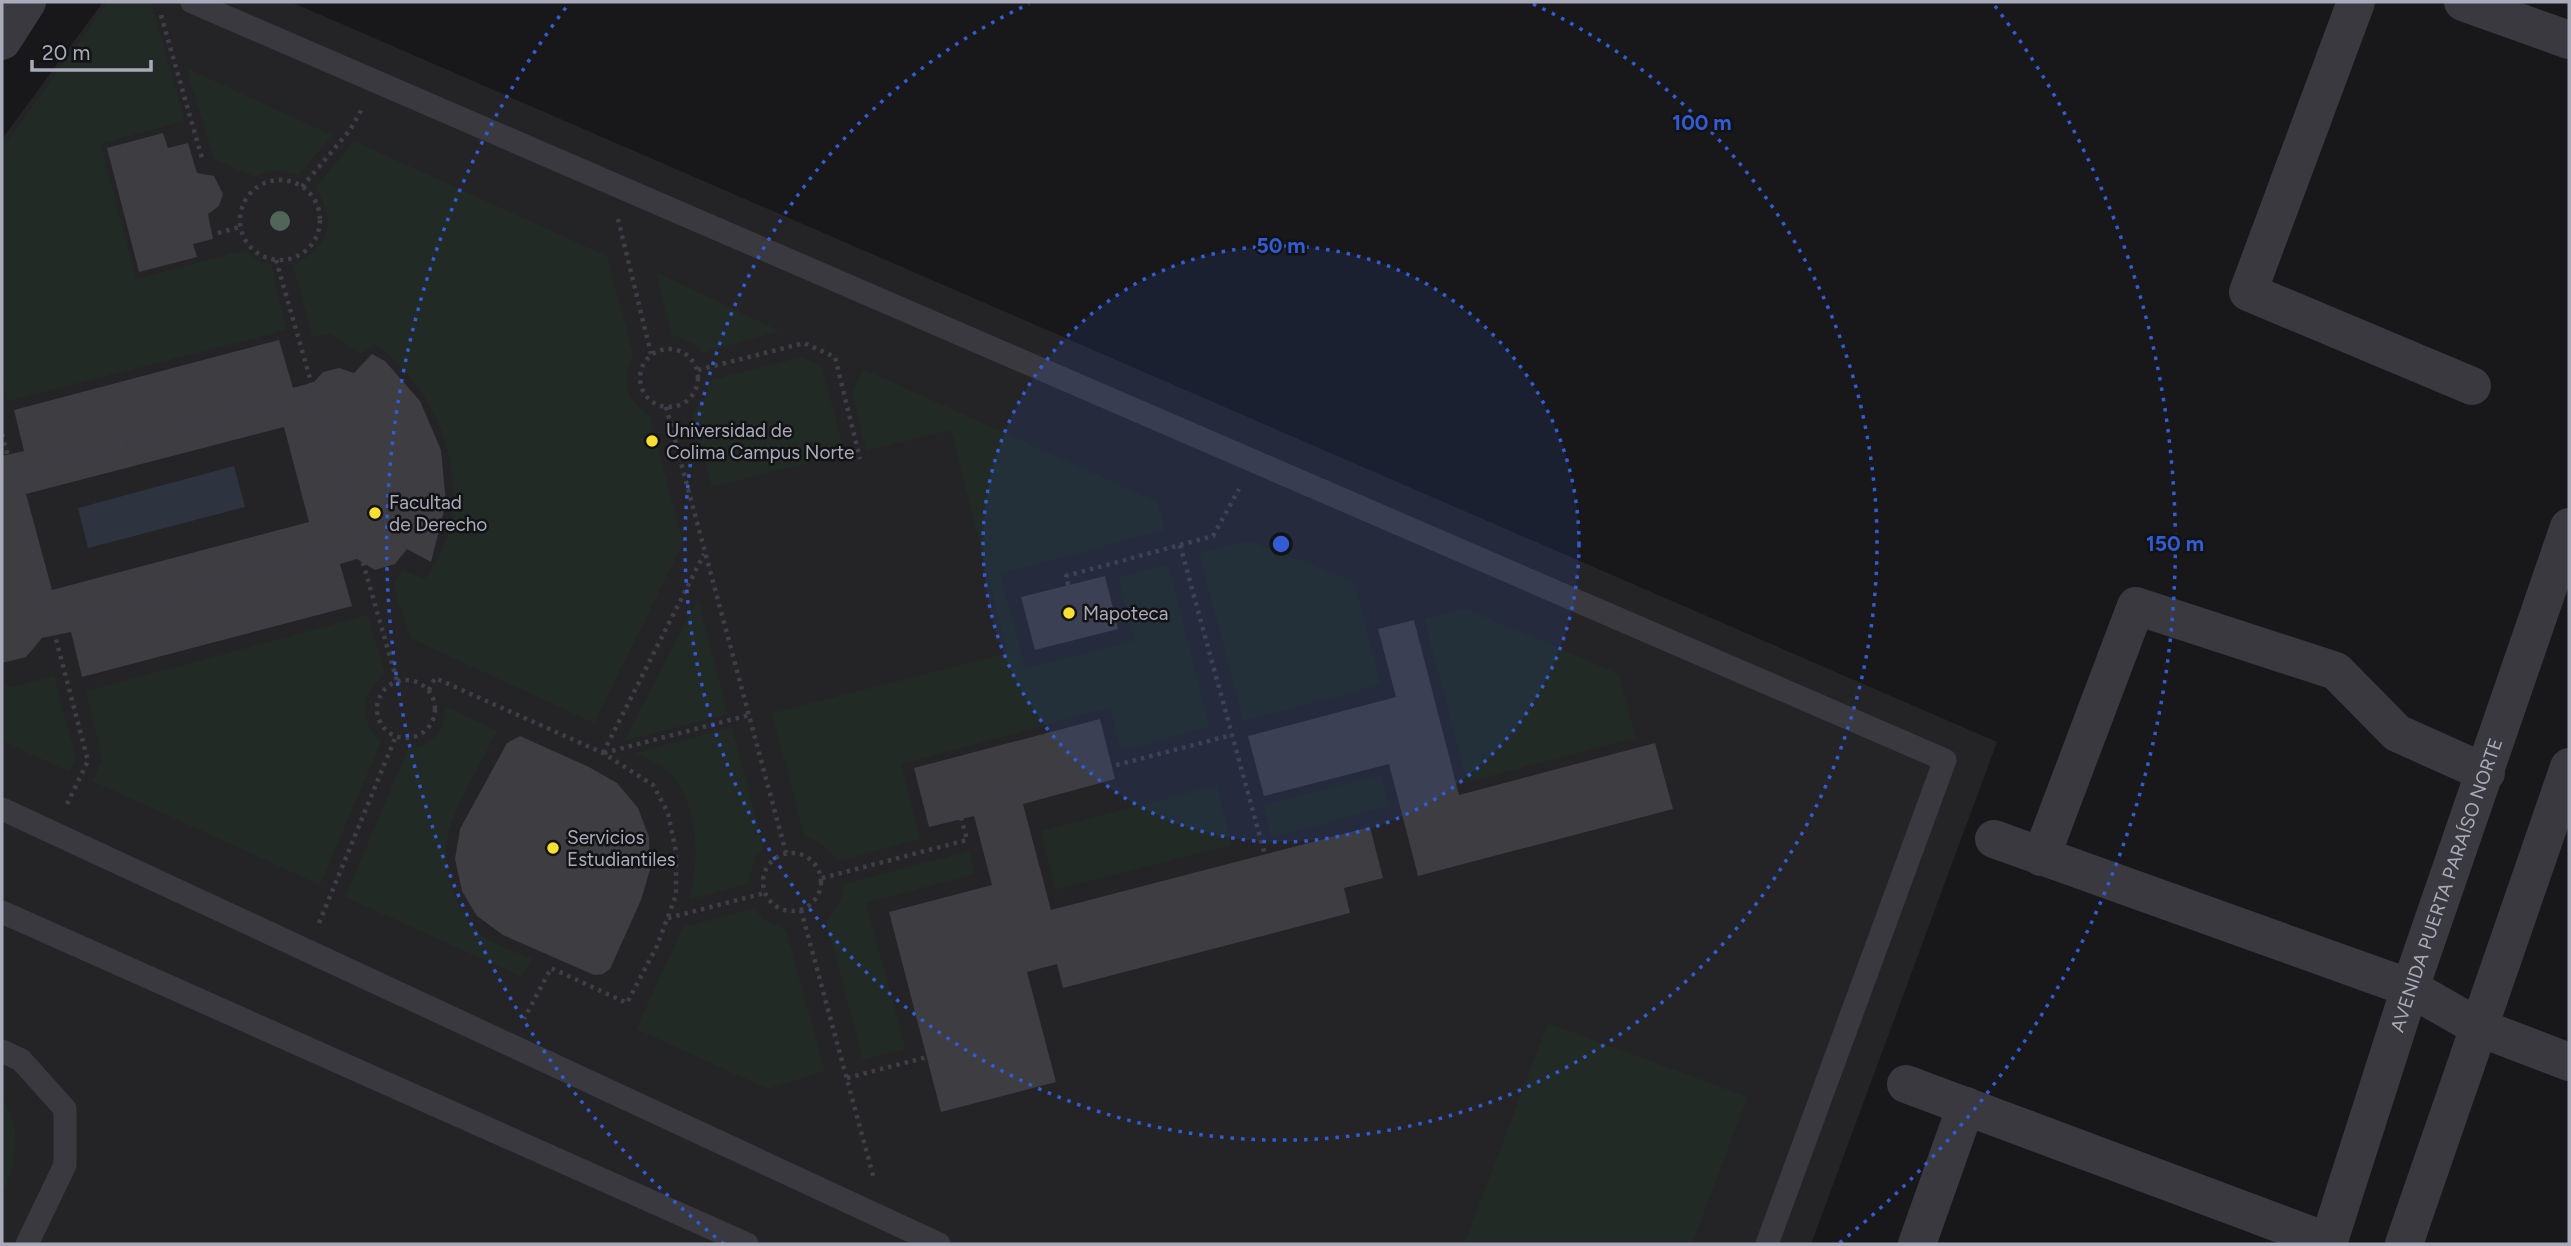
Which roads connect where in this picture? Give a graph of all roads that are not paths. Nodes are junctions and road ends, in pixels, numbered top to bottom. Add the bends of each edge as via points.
1 (27, 2) edge
2 (192, 2) edge
3 (2356, 2) edge
4 (2463, 2) edge
5 (2569, 40) edge
6 (2, 41) edge
7 (2472, 386) dead end
8 (2569, 527) edge
9 (2486, 773) junction
10 (2566, 786) edge
11 (2, 809) edge
12 (1994, 839) dead end
13 (2041, 857) junction
14 (2, 912) edge
15 (2410, 988) junction
16 (2480, 1028) junction
17 (2, 1051) edge
18 (2569, 1062) edge
19 (1906, 1084) dead end
20 (1966, 1106) junction
21 (2329, 1243) edge
22 (27, 1244) edge
23 (747, 1244) edge
24 (939, 1244) edge
25 (1767, 1244) edge
26 (1917, 1244) edge
27 (2404, 1244) edge

1 - 6 street
2 - 25 lane via 1945,760
3 - 7 street via 2248,292
4 - 5 street
8 - 9 street, AVENIDA PUERTA PARAÍSO NORTE
9 - 13 street via 2397,733 2336,671 2136,606
9 - 15 street, AVENIDA PUERTA PARAÍSO NORTE
10 - 16 street
11 - 24 lane
12 - 13 street
13 - 15 street
14 - 23 lane
15 - 16 street
15 - 21 street, AVENIDA PUERTA PARAÍSO NORTE
16 - 18 street
16 - 27 street
17 - 22 lane via 21,1060 65,1109 65,1165
19 - 20 street
20 - 21 street
20 - 26 street

